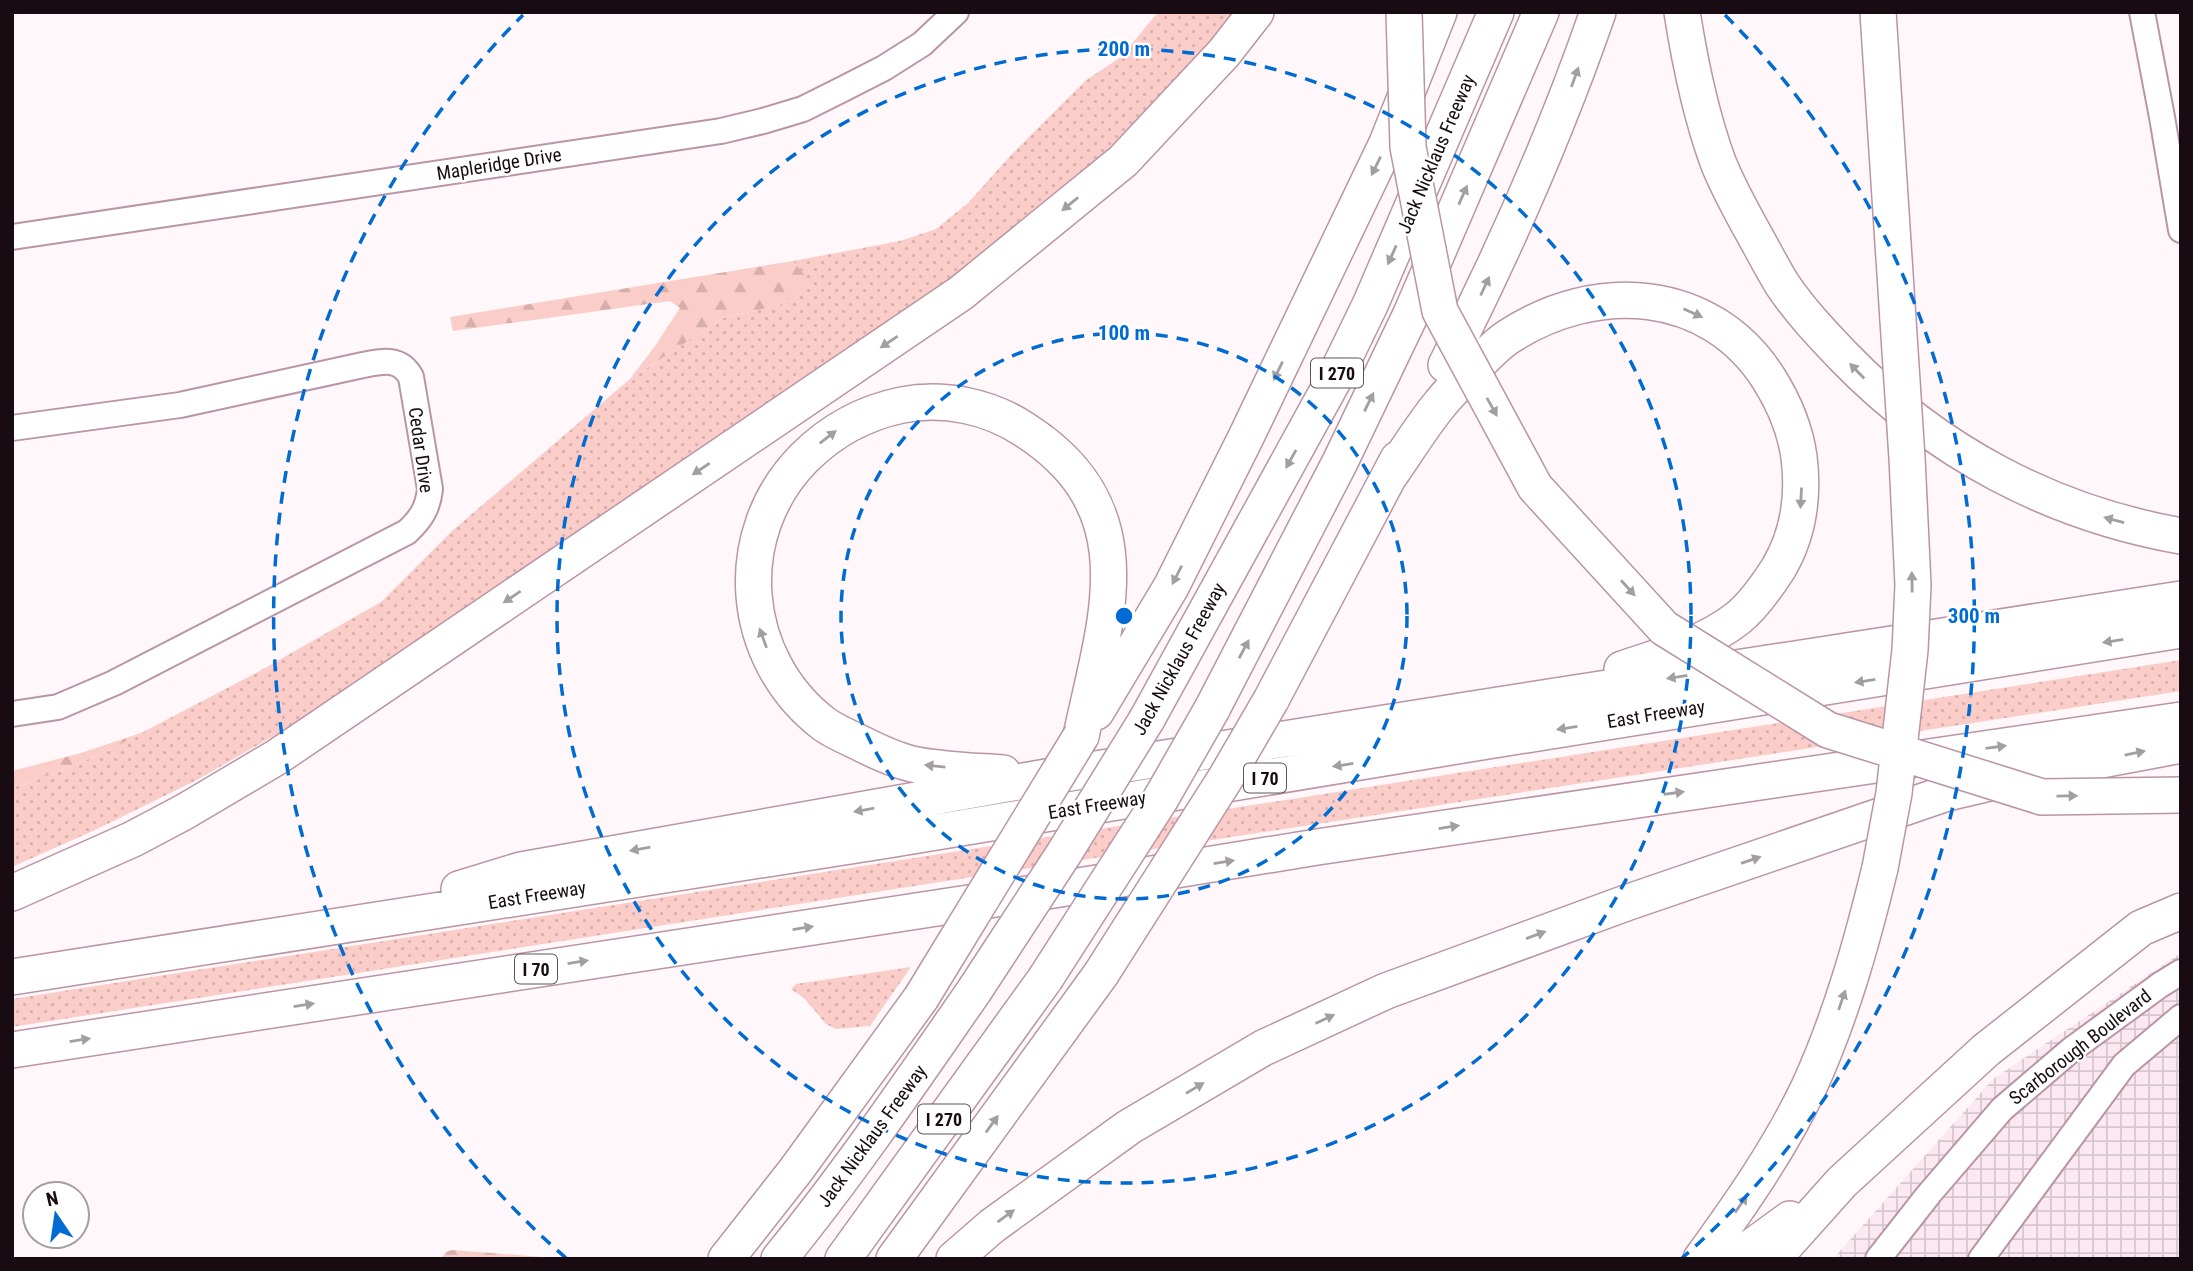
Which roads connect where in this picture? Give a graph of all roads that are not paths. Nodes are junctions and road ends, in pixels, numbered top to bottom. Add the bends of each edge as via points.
1 (956, 12) edge
2 (1256, 12) edge
3 (1404, 12) edge
4 (1439, 12) edge
5 (1496, 12) edge
6 (1541, 12) edge
7 (1598, 12) edge
8 (1682, 12) edge
9 (1878, 12) edge
10 (2142, 12) edge
11 (2172, 116) edge
12 (2181, 230) edge
13 (12, 237) edge
14 (12, 428) edge
15 (1388, 478) junction
16 (2181, 536) edge
17 (2181, 599) edge
18 (2181, 630) edge
19 (1473, 709) junction
20 (12, 713) edge
21 (2181, 720) edge
22 (1081, 736) junction
23 (2181, 745) edge
24 (1052, 776) junction
25 (2181, 795) edge
26 (12, 892) edge
27 (2181, 911) edge
28 (349, 924) junction
29 (2181, 972) edge
30 (12, 976) edge
31 (2181, 1017) edge
32 (12, 1051) edge
33 (1842, 1182) junction
34 (726, 1259) edge
35 (779, 1259) edge
36 (843, 1259) edge
37 (894, 1259) edge
38 (954, 1259) edge
39 (1701, 1259) edge
40 (1735, 1259) edge
41 (1773, 1259) edge
42 (1878, 1259) edge
43 (1981, 1259) edge

1 - 13 street, Mapleridge Drive via 922,44 884,68 803,109 763,121
2 -> 26 highway via 1123,161 961,293 277,757 132,839
3 -> 25 highway, bridge via 1408,147 1440,312 1535,487 1664,628 1828,730 2042,797
4 -> 22 highway via 1387,143 1240,450 1171,587
5 -> 35 highway, Jack Nicklaus Freeway / I 270, bridge via 1340,367 1147,719 974,991
36 -> 6 highway, I 270, bridge via 1045,979 1160,800 1212,709 1411,314
15 -> 7 highway via 1466,327 1536,174
16 -> 8 highway via 2061,504 1958,452 1871,385 1818,330 1783,285 1718,162 1694,83
39 -> 9 highway, bridge via 1744,1200 1809,1087 1850,978 1880,868 1894,793 1913,585
10 - 11 street
11 - 12 street
14 - 20 street, Cedar Drive via 180,405 393,361 411,377 430,489 424,513 407,532 114,683 58,707
15 -> 19 highway via 1439,405 1505,339 1553,314 1602,302 1653,301 1684,309 1724,330 1756,360 1790,419 1801,478 1797,527 1772,579 1738,618 1677,650 1620,670
37 -> 15 highway, bridge via 1101,974 1225,779
17 -> 19 highway
18 -> 28 highway, East Freeway / I 70
19 - 24 highway
32 -> 21 highway, I 70 via 1331,845
24 -> 22 highway via 912,764 825,725 788,688 758,624 753,565 776,493 815,447 860,417 930,402 978,408 1011,420 1064,459 1093,500 1109,563 1108,611
22 - 34 highway, bridge via 921,999
38 -> 23 highway via 1129,1127 1263,1048 1386,991 1947,793
24 -> 28 highway via 521,870
27 - 33 highway via 2141,928 1986,1050
28 - 30 highway, East Freeway / I 70
29 - 42 street, Scarborough Boulevard via 2071,1050 2002,1109
31 - 43 street via 2124,1065
33 - 40 highway
33 - 41 highway

